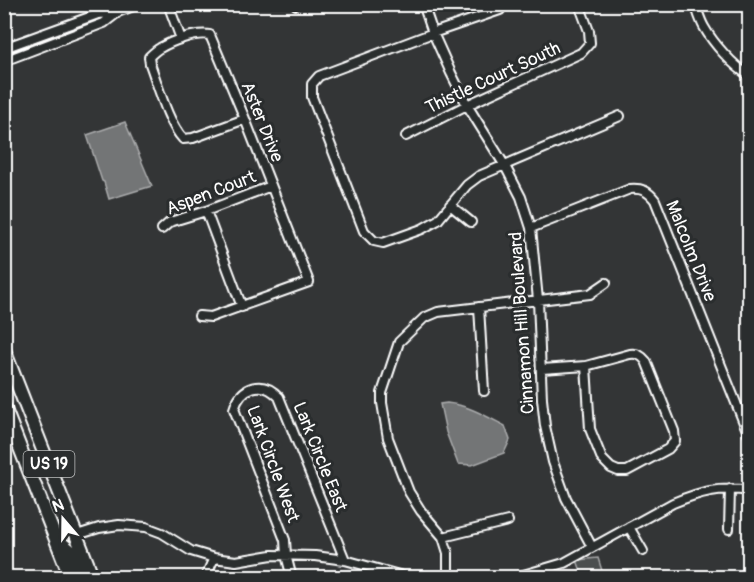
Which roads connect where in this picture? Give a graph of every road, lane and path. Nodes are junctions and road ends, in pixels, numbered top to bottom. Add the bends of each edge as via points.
1 (94, 4) edge
2 (139, 4) edge
3 (168, 4) edge
4 (423, 4) edge
5 (579, 4) edge
6 (695, 4) edge
7 (500, 10) dead end
8 (118, 12) junction
9 (98, 14) junction
10 (433, 33) junction
11 (181, 39) junction
12 (4, 48) edge
13 (4, 61) edge
14 (750, 76) edge
15 (466, 105) junction
16 (620, 116) dead end
17 (245, 119) junction
18 (406, 136) dead end
19 (505, 166) junction
20 (271, 186) junction
21 (450, 205) junction
22 (206, 211) junction
23 (471, 222) dead end
24 (531, 228) junction
25 (162, 230) dead end
26 (606, 283) dead end
27 (538, 300) junction
28 (242, 307) junction
29 (479, 307) junction
30 (199, 316) dead end
31 (4, 350) edge
32 (586, 366) junction
33 (542, 369) junction
34 (4, 371) edge
35 (249, 389) joint
36 (484, 391) dead end
37 (4, 407) edge
38 (29, 414) junction
39 (750, 438) edge
40 (730, 489) junction
41 (750, 491) edge
42 (508, 521) dead end
43 (629, 527) junction
44 (729, 529) dead end
45 (77, 535) junction
46 (443, 537) junction
47 (55, 538) junction
48 (592, 547) junction
49 (643, 551) dead end
50 (286, 555) junction
51 (214, 558) junction
52 (345, 560) junction
53 (539, 574) edge
54 (71, 578) edge
55 (84, 578) edge
56 (93, 578) edge
57 (205, 578) edge
58 (292, 578) edge
59 (410, 578) edge
60 (448, 578) edge
61 (513, 578) edge

1 - 9 street
2 - 8 street
3 - 11 street
4 - 10 street, Cinnamon Hill Boulevard
5 - 15 street, Thistle Court South via 590,43 581,53
6 - 14 street via 704,27 718,46
7 - 10 street
8 - 9 street
8 - 13 street via 104,23
9 - 12 street
10 - 15 street, Cinnamon Hill Boulevard
10 - 21 street via 319,76 312,84 312,97 364,231 374,241 383,243 422,229 438,220
11 - 17 street, Aster Drive via 210,35
11 - 17 street via 158,48 149,57 177,132 183,139 193,138
15 - 18 street, Thistle Court South
15 - 19 street, Cinnamon Hill Boulevard
16 - 19 street
17 - 20 street, Aster Drive
19 - 21 street via 479,176
19 - 24 street, Cinnamon Hill Boulevard
20 - 22 street, Aspen Court
20 - 28 street, Aster Drive via 309,282
21 - 23 street
22 - 25 street, Aspen Court via 170,222
22 - 28 street
24 - 27 street, Cinnamon Hill Boulevard
24 - 39 street, Malcolm Drive via 630,189 650,192
26 - 27 street via 590,294
27 - 29 street
27 - 33 street, Cinnamon Hill Boulevard
28 - 30 street via 211,317
29 - 36 street
29 - 46 street via 438,312 416,325 399,342 382,393 388,438 409,492
31 - 38 highway, US 19
32 - 32 street via 630,354 642,356 674,431 675,441 668,449 627,471 606,464 590,429
32 - 33 street
33 - 48 street, Cinnamon Hill Boulevard via 545,426 553,462 566,498
34 - 38 highway via 13,394
35 - 50 street, Lark Circle West via 236,400 234,409 285,540
35 - 52 street, Lark Circle East via 265,388 279,397
37 - 47 highway, US 19
38 - 45 highway, US 19
40 - 41 street
40 - 43 street via 688,497
40 - 44 street
42 - 46 street
43 - 48 street
43 - 49 street
45 - 51 street via 119,525 146,527 191,551
45 - 56 highway, US 19
46 - 60 street via 448,553
47 - 54 highway, US 19
47 - 55 highway via 73,553
48 - 53 street
50 - 51 street via 236,561
50 - 52 street
50 - 58 street
51 - 57 street
52 - 59 street
53 - 61 street

